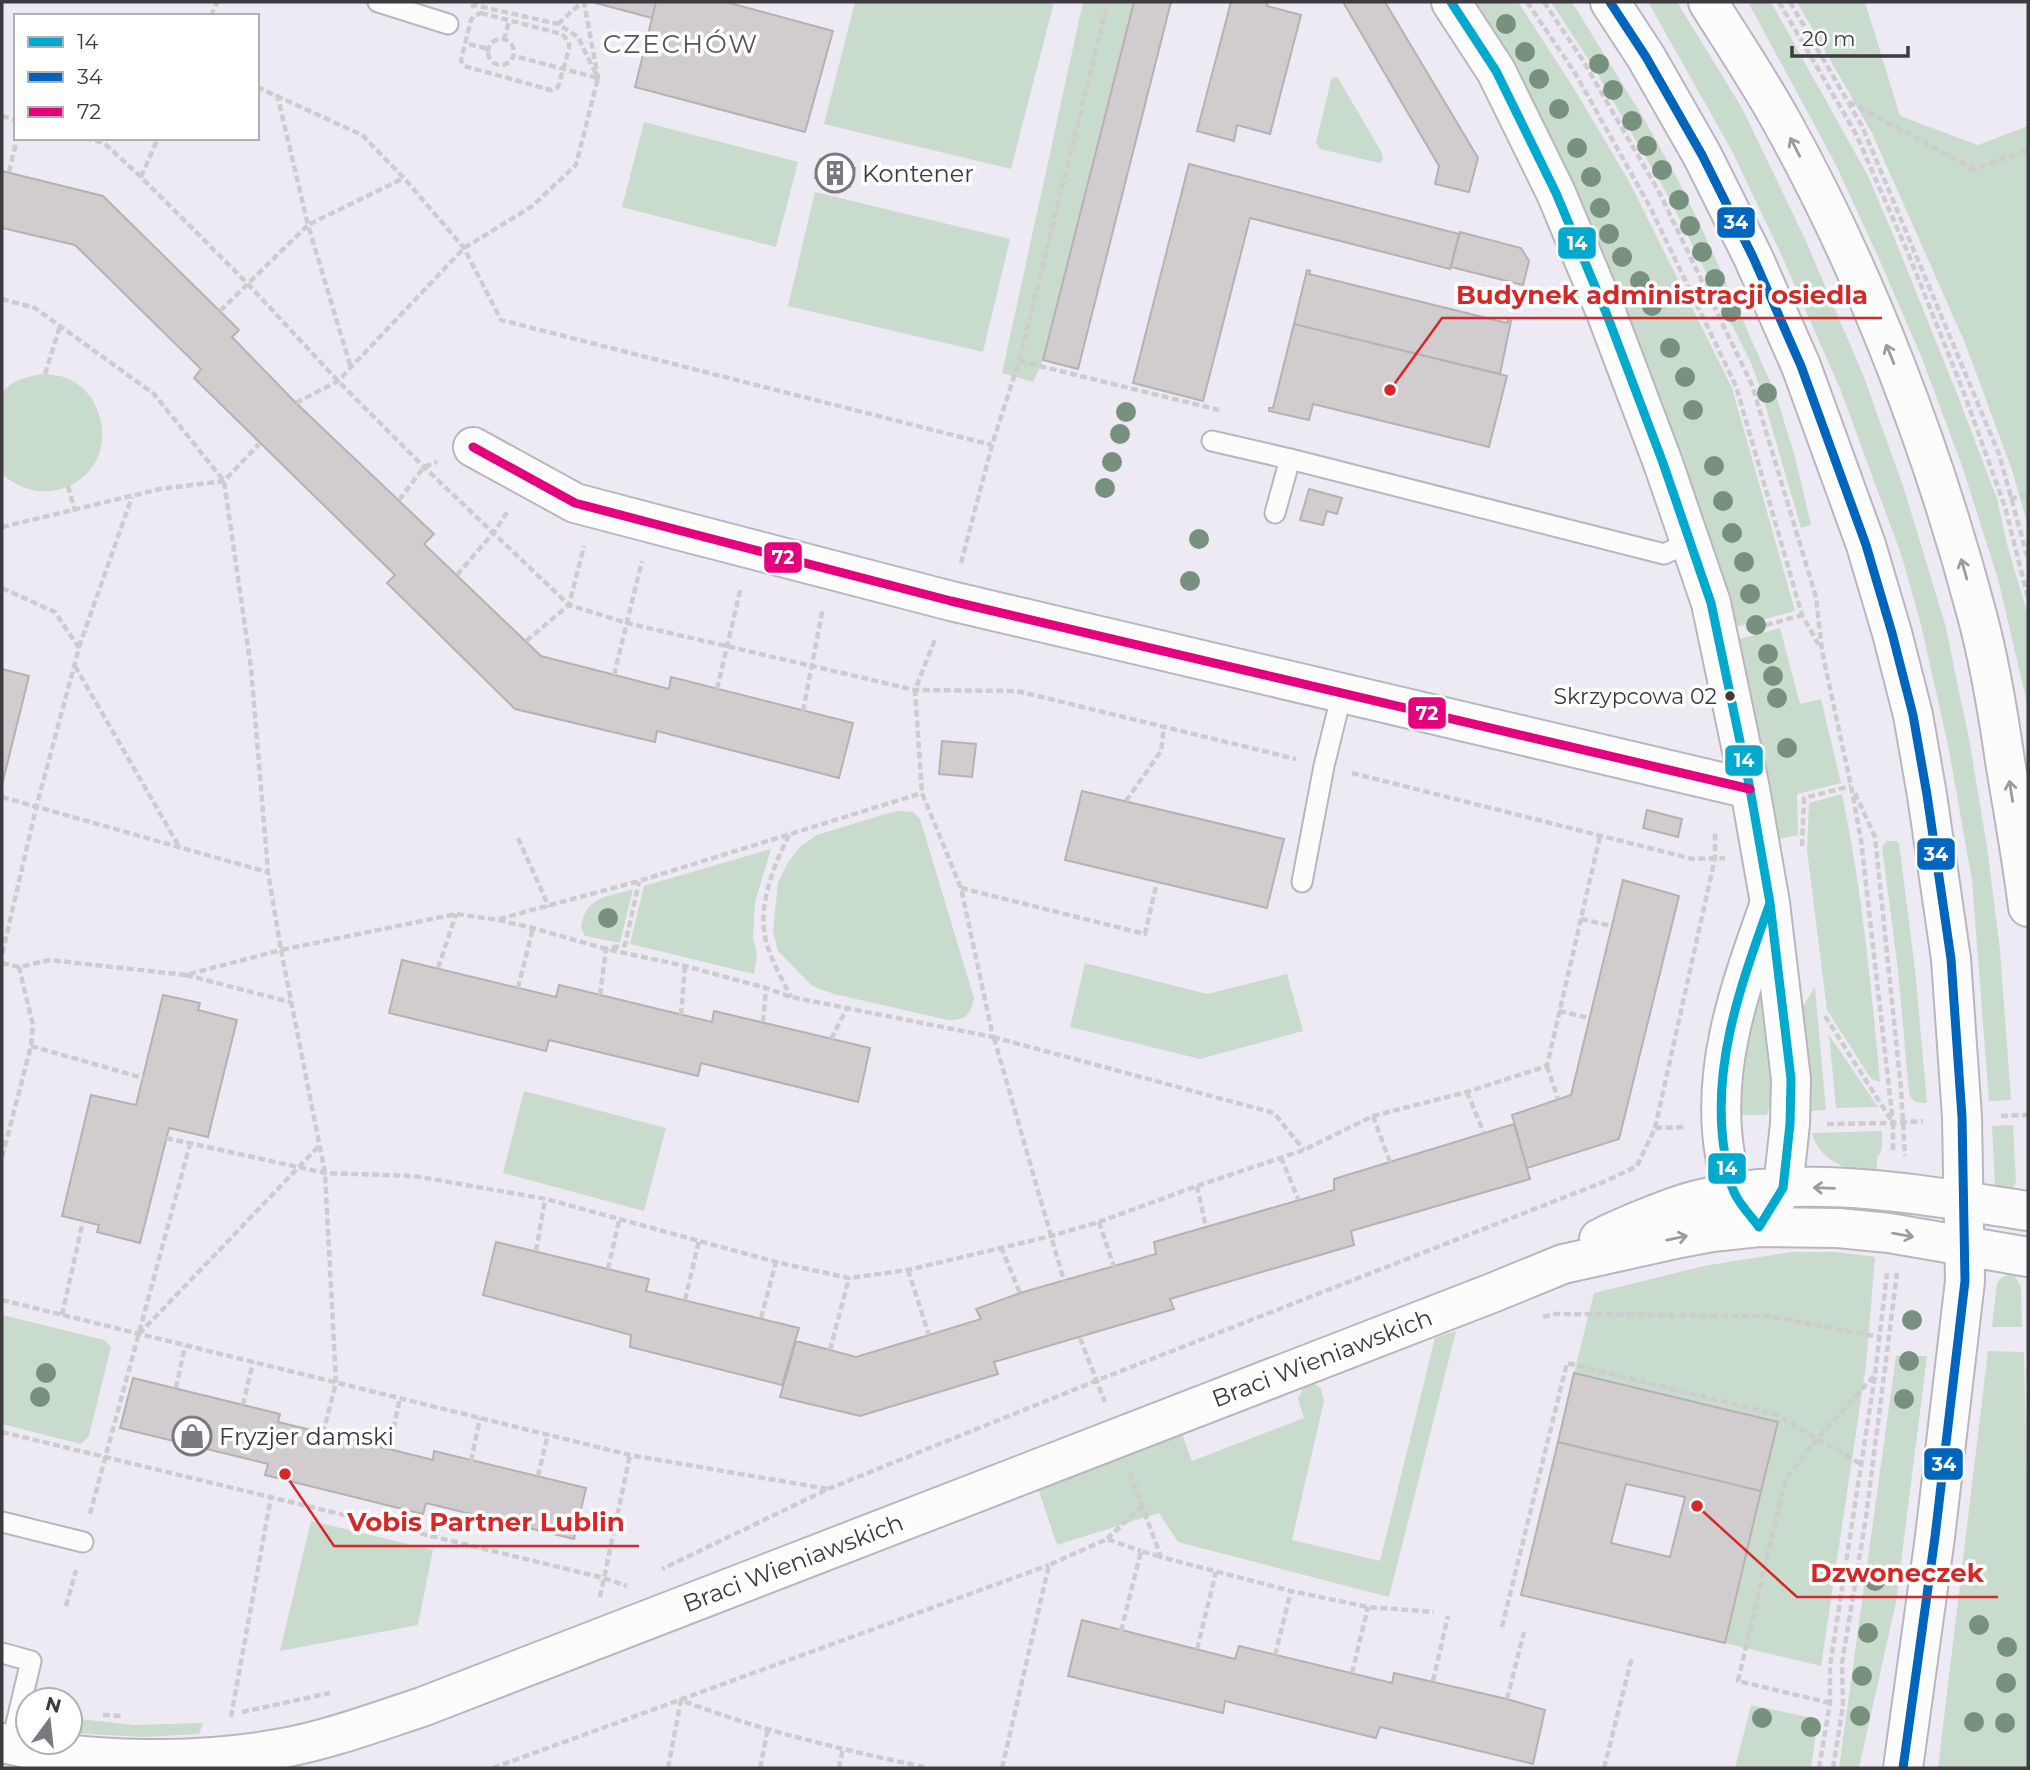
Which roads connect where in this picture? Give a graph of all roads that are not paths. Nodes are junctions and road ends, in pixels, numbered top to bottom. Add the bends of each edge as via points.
1 (378, 2) edge
2 (1451, 2) edge
3 (1611, 2) edge
4 (1708, 2) edge
5 (448, 24) road end
6 (1212, 441) dead end
7 (474, 447) road end
8 (1290, 459) junction
9 (1275, 513) dead end
10 (1690, 542) junction
11 (1342, 694) junction
12 (1732, 784) junction
13 (1302, 882) dead end
14 (1770, 903) junction
15 (2028, 907) edge
16 (1783, 1188) junction
17 (1734, 1193) junction
18 (1965, 1202) junction
19 (2028, 1211) edge
20 (1759, 1227) junction
21 (1965, 1246) junction
22 (2028, 1257) edge
23 (1563, 1264) junction
24 (2, 1522) edge
25 (83, 1542) road end
26 (2, 1653) edge
27 (6, 1744) edge
28 (1903, 1768) edge

1 - 5 lane
2 - 10 street via 1496,71 1556,193
3 - 18 street via 1702,155 1753,257 1801,366 1866,545 1892,633 1913,715 1951,960
15 -> 4 street via 1978,618 1922,438 1819,193 1783,123
6 - 8 lane
7 - 11 street via 575,503 951,601
8 - 9 lane
8 - 10 lane via 1664,554
10 - 12 street via 1711,603
11 - 12 street
11 - 13 lane
12 - 14 street
14 - 16 street via 1791,1079
14 - 17 street via 1741,983 1720,1093 1720,1125
16 - 17 street, Braci Wieniawskich
18 -> 16 street, Braci Wieniawskich via 1904,1193
16 - 20 street
17 - 20 street
17 - 23 street, Braci Wieniawskich via 1662,1211 1602,1237
18 - 19 street, Braci Wieniawskich
18 - 21 street
20 -> 21 street, Braci Wieniawskich via 1839,1228
23 -> 20 street, Braci Wieniawskich via 1691,1236
21 - 22 street, Braci Wieniawskich
21 - 28 street via 1959,1338
23 - 27 street, Braci Wieniawskich via 422,1707 341,1733 236,1754 170,1758 117,1758
24 - 25 lane
26 - 27 lane via 31,1661

